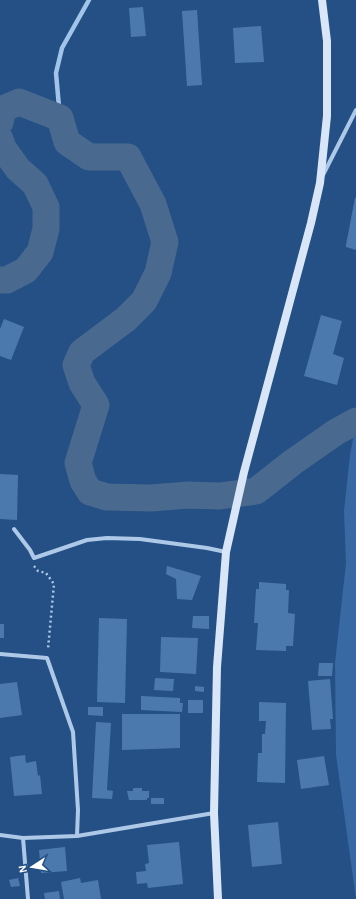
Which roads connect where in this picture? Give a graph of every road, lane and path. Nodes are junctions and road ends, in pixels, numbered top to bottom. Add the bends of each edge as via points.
1 (322, 0) edge
2 (356, 110) edge
3 (320, 183) junction
4 (14, 529) dead end
5 (226, 552) junction
6 (34, 558) junction
7 (0, 654) edge
8 (47, 658) junction
9 (214, 813) junction
10 (0, 835) edge
11 (78, 836) junction
12 (23, 838) junction
13 (28, 899) edge
14 (218, 899) edge

1 - 3 main road via 327,41 327,116
2 - 3 street
3 - 5 main road via 244,472
4 - 6 street
5 - 6 street via 140,539 107,538 87,540
5 - 9 main road via 217,667
6 - 8 path via 32,564 38,571 46,573 54,584
7 - 8 street
8 - 11 street via 73,732
9 - 11 street
9 - 14 main road
10 - 12 street
11 - 12 street
12 - 13 street

